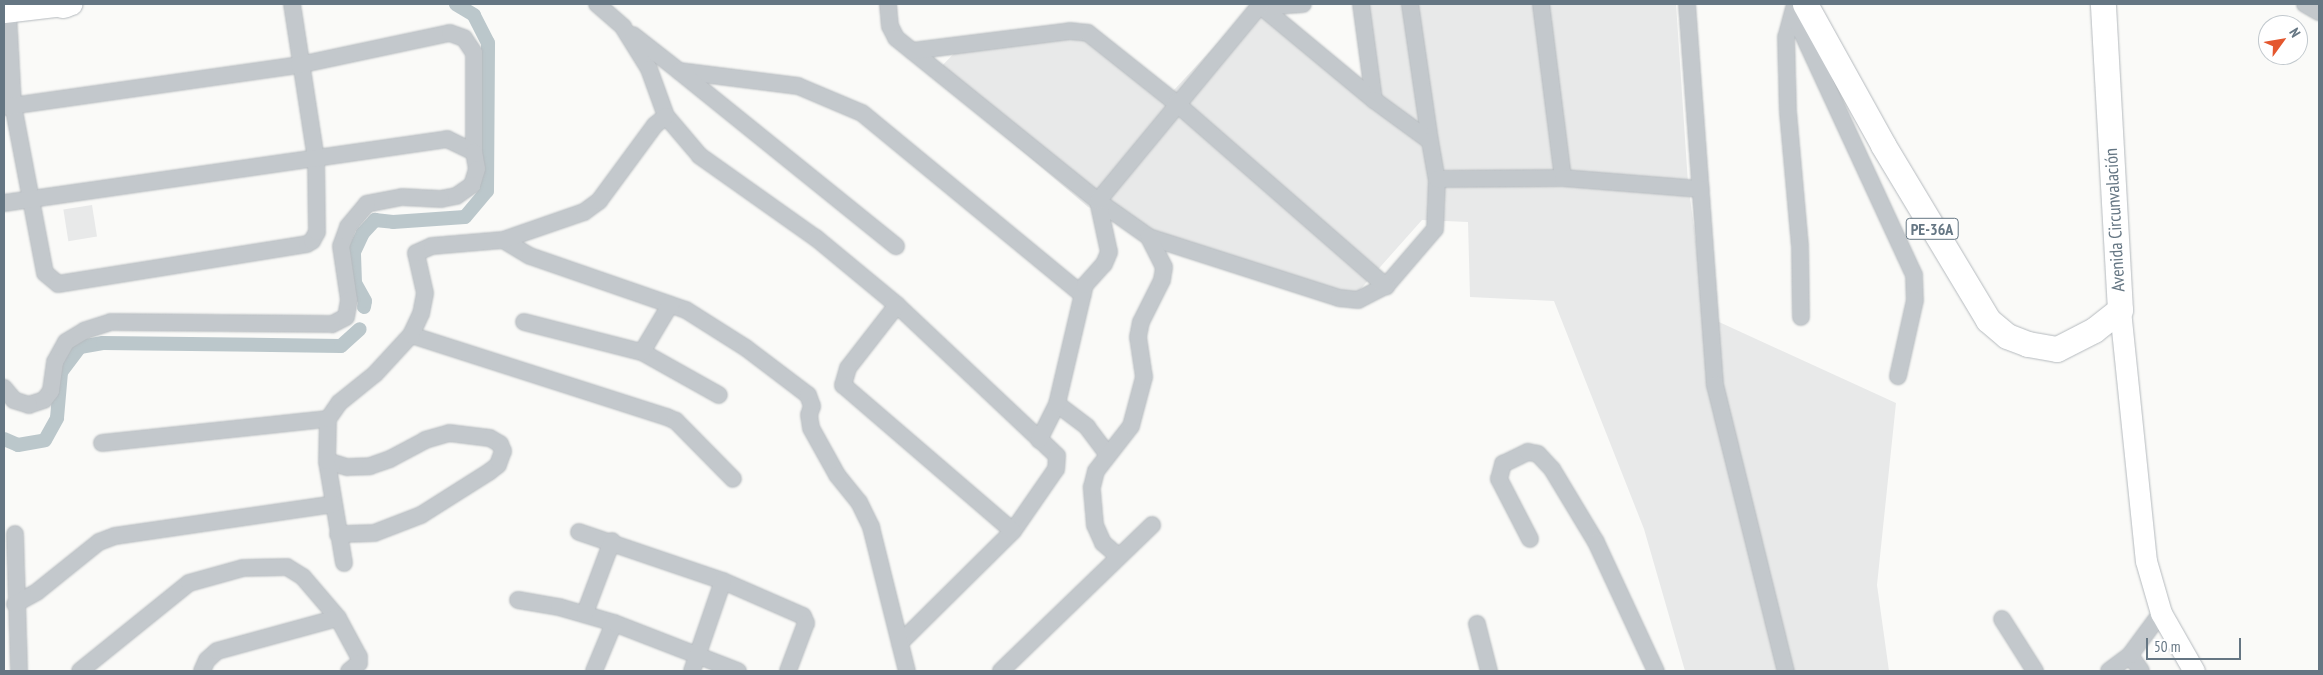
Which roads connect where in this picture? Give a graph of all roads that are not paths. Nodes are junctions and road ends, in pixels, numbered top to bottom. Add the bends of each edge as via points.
1 (67, 4) edge
2 (292, 4) edge
3 (597, 4) edge
4 (888, 4) edge
5 (1303, 4) edge
6 (1361, 4) edge
7 (1410, 4) edge
8 (1541, 4) edge
9 (1687, 4) edge
10 (2103, 4) edge
11 (2305, 4) edge
12 (1261, 5) edge
13 (1798, 7) edge
14 (6, 12) edge
15 (2319, 12) edge
16 (623, 27) junction
17 (912, 52) junction
18 (299, 65) junction
19 (679, 71) junction
20 (1374, 100) junction
21 (1176, 103) junction
22 (8, 106) edge
23 (666, 116) junction
24 (1430, 142) junction
25 (474, 152) junction
26 (316, 159) junction
27 (1564, 178) junction
28 (1437, 179) junction
29 (1701, 189) junction
30 (31, 199) junction
31 (1098, 201) junction
32 (4, 203) edge
33 (1149, 237) junction
34 (503, 240) junction
35 (896, 246) dead end
36 (1386, 286) junction
37 (1083, 295) junction
38 (670, 305) junction
39 (897, 305) junction
40 (2120, 310) junction
41 (1801, 317) dead end
42 (524, 322) dead end
43 (411, 335) junction
44 (642, 352) junction
45 (1898, 376) dead end
46 (4, 388) edge
47 (719, 394) dead end
48 (1057, 404) junction
49 (328, 419) junction
50 (1039, 440) junction
51 (102, 443) dead end
52 (1107, 454) junction
53 (327, 461) junction
54 (733, 479) dead end
55 (334, 504) junction
56 (1152, 525) dead end
57 (1013, 531) junction
58 (579, 532) dead end
59 (14, 534) dead end
60 (338, 534) junction
61 (1530, 539) dead end
62 (612, 541) junction
63 (1118, 556) junction
64 (344, 563) dead end
65 (723, 582) junction
66 (518, 600) dead end
67 (15, 604) junction
68 (585, 613) junction
69 (2161, 613) junction
70 (338, 618) junction
71 (2002, 619) dead end
72 (614, 623) junction
73 (1477, 624) dead end
74 (900, 643) junction
75 (698, 655) junction
76 (2130, 655) junction
77 (19, 671) edge
78 (80, 671) edge
79 (202, 671) edge
80 (349, 671) edge
81 (594, 671) edge
82 (692, 671) edge
83 (738, 671) edge
84 (788, 671) edge
85 (907, 671) edge
86 (1001, 671) edge
87 (1489, 671) edge
88 (1656, 671) edge
89 (1786, 671) edge
90 (2035, 671) edge
91 (2109, 671) edge
92 (2141, 671) edge
93 (2194, 671) edge

1 - 14 main road
2 - 18 street
3 - 16 street
4 - 17 street via 893,32
5 - 12 street
6 - 20 street
7 - 24 street
8 - 27 street
9 - 29 street
10 - 40 highway, Avenida Circunvalación
11 - 15 street
12 - 20 street
12 - 21 street
13 - 40 highway, Avenida Circunvalación / PE-36A via 1988,320 2007,336 2028,344 2057,348 2094,330
13 - 41 street via 1786,37 1788,112 1800,246
13 - 45 street via 1914,275 1915,300
14 - 22 street
16 - 19 street
16 - 23 street via 649,69
17 - 21 street via 1083,31
17 - 31 street
18 - 22 street
18 - 25 street via 450,33 457,35 470,44 474,53
18 - 26 street
19 - 35 street
19 - 37 street via 798,86 862,113
20 - 24 street
21 - 31 street
21 - 36 street
22 - 30 street
23 - 34 street via 655,125 599,201 584,212
23 - 39 street via 700,156 816,238
24 - 28 street
25 - 26 street via 447,138
25 - 46 street via 477,169 472,185 456,196 441,199 402,197 367,204 348,227 341,246 349,300 346,317 332,324 111,322 84,331 66,342 55,362 51,391 44,400 29,405 14,400
26 - 30 street
26 - 30 street via 317,232 307,244 63,283 52,282 46,273
27 - 28 street
27 - 29 street
28 - 36 street via 1435,230
29 - 89 street via 1715,385
30 - 32 street
31 - 33 street
31 - 37 street via 1109,252 1104,264 1085,285
33 - 36 street via 1349,300 1358,300
33 - 52 street via 1164,267 1162,280 1141,322 1138,337 1144,377 1130,426 1120,443
34 - 38 street via 530,256
34 - 43 street via 420,249 415,258 423,274 425,293 421,314
37 - 48 street
38 - 44 street
38 - 74 street via 686,310 746,348 808,394 812,406 809,414 811,428 837,475 859,502 871,527
39 - 50 street
39 - 57 street via 844,375 843,385
40 - 69 main road via 2146,562
42 - 44 street
43 - 49 street via 376,374 339,403
43 - 54 street via 676,421
44 - 47 street
48 - 50 street
48 - 52 street via 1087,426
49 - 51 street
49 - 53 street
50 - 57 street via 1057,456 1058,465
52 - 63 street via 1096,471 1091,504 1103,543
53 - 55 street
53 - 60 street via 347,467 370,466 425,440 449,433 490,438 500,444 503,451 503,458 489,472 413,519 374,533
55 - 60 street
55 - 67 street via 115,536 99,542 38,591
56 - 63 street
57 - 74 street
58 - 62 street
59 - 67 street
60 - 64 street
61 - 88 street via 1499,479 1503,464 1528,452 1538,454 1552,469 1596,542
62 - 65 street
62 - 68 street
63 - 86 street
65 - 75 street
65 - 84 street via 805,619
66 - 68 street
67 - 77 street
68 - 72 street
69 - 76 street
69 - 93 main road
70 - 78 street via 303,577 287,567 243,568 181,587
70 - 79 street via 217,651 207,660
70 - 80 street via 359,657 359,663
71 - 90 street
72 - 75 street
72 - 81 street
73 - 87 street
74 - 85 street
75 - 82 street
75 - 83 street
76 - 91 street
76 - 92 street

